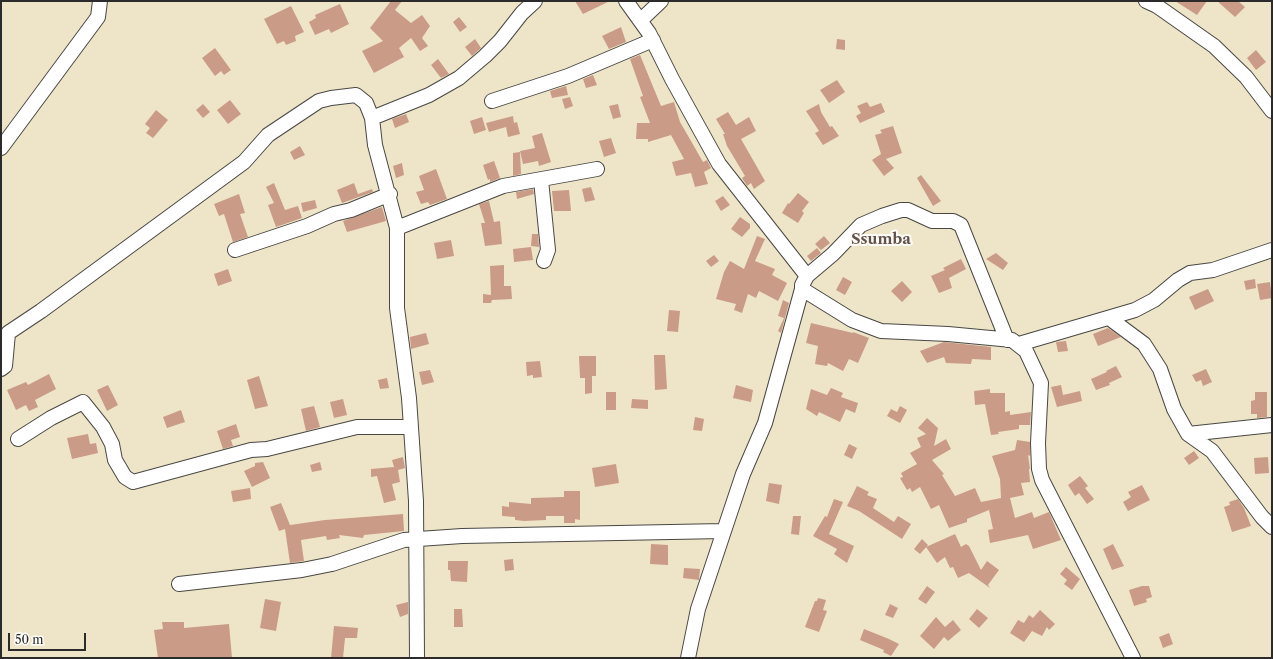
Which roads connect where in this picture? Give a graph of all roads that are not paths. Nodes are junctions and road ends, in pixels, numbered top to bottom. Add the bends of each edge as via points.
1 (100, 1) edge
2 (535, 1) edge
3 (626, 1) edge
4 (661, 1) edge
5 (1146, 1) edge
6 (641, 20) junction
7 (653, 40) junction
8 (492, 101) dead end
9 (1272, 111) edge
10 (372, 118) junction
11 (1, 148) edge
12 (598, 169) dead end
13 (541, 180) junction
14 (390, 194) junction
15 (397, 228) junction
16 (235, 250) dead end
17 (1272, 250) edge
18 (544, 261) dead end
19 (805, 282) junction
20 (1109, 318) junction
21 (1013, 342) junction
22 (1, 369) edge
23 (1272, 425) edge
24 (411, 426) junction
25 (1188, 434) junction
26 (18, 439) dead end
27 (1272, 527) edge
28 (723, 531) junction
29 (416, 539) junction
30 (179, 584) dead end
31 (417, 658) edge
32 (688, 658) edge
33 (1133, 658) edge

1 - 11 street via 98,18
2 - 10 street via 486,56 459,78 429,95
3 - 6 street
4 - 6 street
5 - 9 street via 1214,46 1246,77
6 - 7 street
7 - 8 street via 568,76
7 - 19 street via 719,164
10 - 14 street via 375,145
10 - 22 street via 366,103 356,95 318,101 268,135 244,162 8,333 5,366
12 - 13 street
13 - 15 street via 503,186
13 - 18 street via 548,250
14 - 15 street
14 - 16 street
15 - 24 street via 397,308
17 - 20 street via 1213,270 1190,273 1154,300 1135,310
19 - 21 street via 852,320 881,331 948,334
19 - 21 street via 861,225 882,216 908,210 932,221 953,221 961,225
19 - 28 street via 765,422
20 - 21 street
20 - 25 street via 1144,344 1160,369 1174,409
21 - 33 street via 1026,351 1041,383 1038,443 1042,480
23 - 25 street
24 - 26 street via 357,427 267,449 251,450 133,482 125,477 115,460 112,444 103,427 83,402
24 - 29 street
25 - 27 street via 1212,451 1262,518
28 - 29 street
28 - 32 street via 698,609
29 - 30 street via 404,540 332,564 302,570
29 - 31 street

